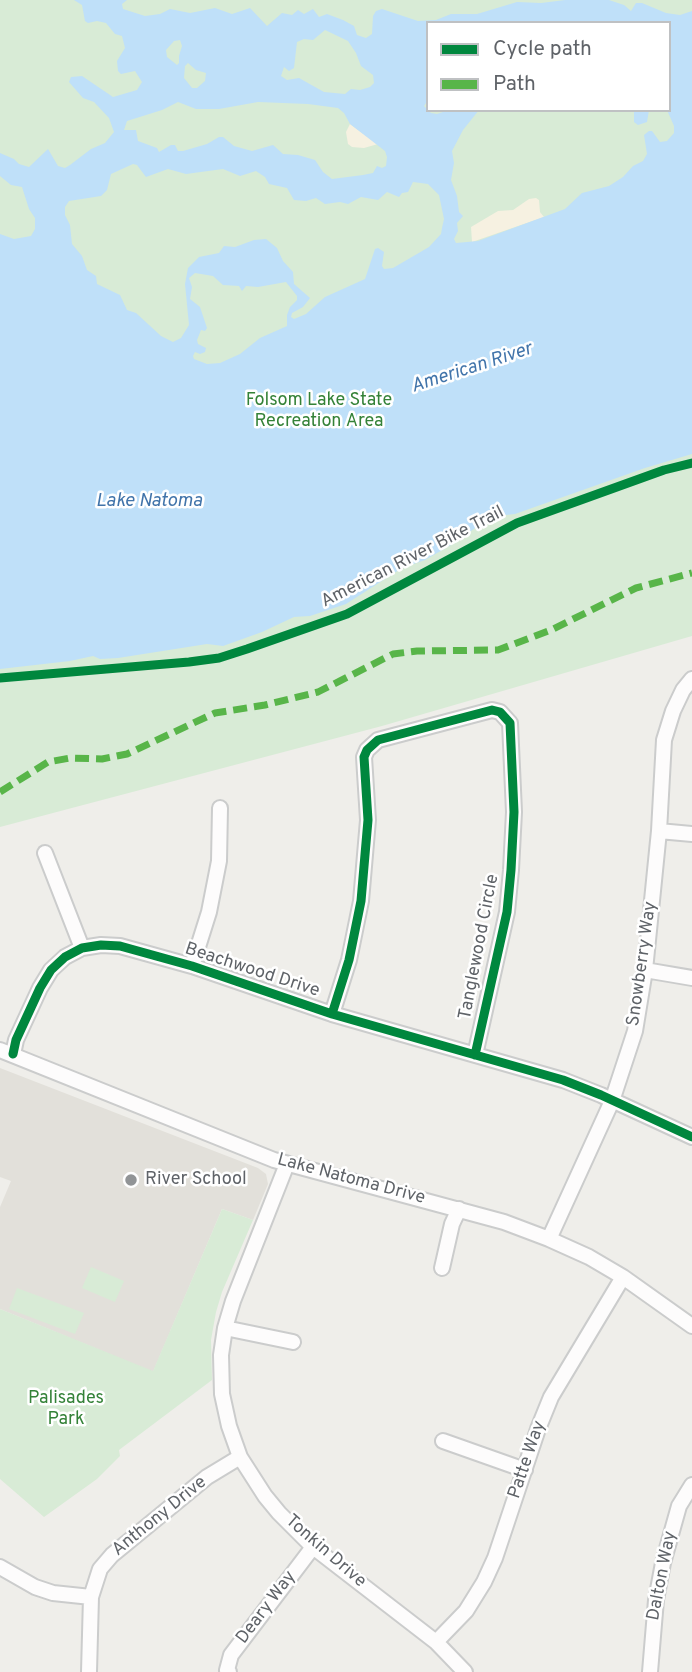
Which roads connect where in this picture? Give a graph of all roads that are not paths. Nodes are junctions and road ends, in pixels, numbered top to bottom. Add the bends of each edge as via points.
1 (692, 679) edge
2 (220, 808) dead end
3 (659, 831) junction
4 (692, 834) edge
5 (45, 853) dead end
6 (82, 948) junction
7 (192, 967) junction
8 (645, 970) junction
9 (692, 978) edge
10 (332, 1014) junction
11 (6, 1052) edge
12 (475, 1055) junction
13 (612, 1101) junction
14 (692, 1137) edge
15 (287, 1164) junction
16 (459, 1209) junction
17 (549, 1238) junction
18 (442, 1268) dead end
19 (622, 1277) junction
20 (692, 1326) edge
21 (225, 1328) junction
22 (292, 1342) dead end
23 (443, 1441) dead end
24 (240, 1457) junction
25 (525, 1470) junction
26 (692, 1485) edge
27 (313, 1547) junction
28 (0, 1567) edge
29 (91, 1597) junction
30 (436, 1643) junction
31 (89, 1672) edge
32 (229, 1672) edge
33 (465, 1672) edge
34 (650, 1672) edge

1 - 3 street, Snowberry Way via 673,711 664,740
2 - 7 street via 219,861
3 - 4 street
3 - 8 street, Snowberry Way
5 - 6 street
6 - 7 street, Beachwood Drive via 120,946
6 - 11 street via 51,970 17,1040
7 - 10 street, Beachwood Drive
8 - 9 street
8 - 13 street, Snowberry Way via 635,1031
10 - 12 street, Beachwood Drive
10 - 12 street, Tanglewood Circle via 361,901 368,820 367,750 378,740 492,710 500,712 510,723 511,870 507,912
11 - 15 street, Lake Natoma Drive
12 - 13 street, Beachwood Drive via 544,1074
13 - 14 street, Beachwood Drive
13 - 17 street, Snowberry Way
15 - 16 street, Lake Natoma Drive
15 - 21 street, Tonkin Drive
16 - 17 street, Lake Natoma Drive
16 - 18 street
17 - 19 street, Lake Natoma Drive
19 - 20 street, Lake Natoma Drive
19 - 25 street, Patte Way via 551,1398
21 - 22 street
21 - 24 street, Tonkin Drive via 222,1394
23 - 25 street
24 - 27 street, Tonkin Drive via 265,1496
24 - 29 street, Anthony Drive via 207,1477 112,1555 100,1569
25 - 30 street, Patte Way via 484,1582 466,1611
26 - 34 street, Dalton Way via 679,1506 663,1563
27 - 30 street, Tonkin Drive
27 - 32 street, Deary Way via 232,1656
28 - 29 street via 53,1593
29 - 31 street, Anthony Drive
30 - 33 street, Tonkin Drive

